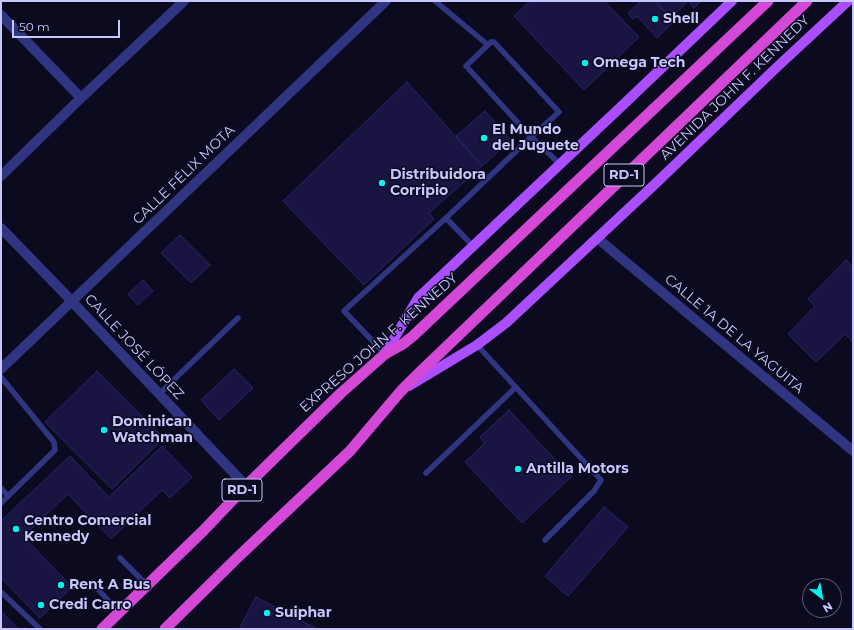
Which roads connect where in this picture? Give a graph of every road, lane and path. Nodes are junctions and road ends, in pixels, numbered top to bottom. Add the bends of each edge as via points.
1 (184, 1) edge
2 (386, 1) edge
3 (436, 1) edge
4 (732, 1) edge
5 (768, 1) edge
6 (807, 1) edge
7 (848, 1) edge
8 (1, 15) edge
9 (488, 45) junction
10 (81, 98) junction
11 (531, 137) junction
12 (560, 164) junction
13 (1, 176) edge
14 (446, 218) junction
15 (1, 228) edge
16 (597, 238) junction
17 (473, 246) junction
18 (72, 301) junction
19 (238, 318) dead end
20 (477, 344) junction
21 (385, 354) junction
22 (1, 369) edge
23 (1, 377) edge
24 (516, 387) junction
25 (401, 391) junction
26 (159, 394) junction
27 (853, 451) edge
28 (426, 473) dead end
29 (246, 486) junction
30 (1, 488) edge
31 (8, 496) junction
32 (1, 503) edge
33 (545, 540) dead end
34 (120, 558) dead end
35 (92, 583) dead end
36 (147, 585) junction
37 (1, 592) edge
38 (119, 612) junction
39 (40, 629) edge
40 (102, 629) edge
41 (165, 629) edge

1 - 10 street
2 - 18 street, CALLE FÉLIX MOTA
3 - 9 lane
4 - 12 main road, RD-1
5 - 21 highway, EXPRESO JOHN F. KENNEDY / RD-1 via 420,329 403,344
6 - 25 highway, RD-1
7 - 16 main road, AVENIDA JOHN F. KENNEDY
8 - 10 street
9 - 11 lane via 466,66
9 - 11 lane via 494,42 559,112
10 - 13 street
11 - 12 lane
11 - 14 lane
12 - 17 main road, RD-1
14 - 17 lane
14 - 21 lane via 344,311
15 - 18 street, CALLE JOSÉ LÓPEZ
16 - 20 main road, AVENIDA JOHN F. KENNEDY via 506,323
16 - 27 street, CALLE 1A DE LA YAGUITA
17 - 21 main road, RD-1 via 418,298
18 - 22 street, CALLE FÉLIX MOTA
18 - 26 street, CALLE JOSÉ LÓPEZ
19 - 26 lane
20 - 24 lane
20 - 25 main road, AVENIDA JOHN F. KENNEDY
21 - 29 highway, EXPRESO JOHN F. KENNEDY / RD-1 via 341,393
23 - 31 lane via 54,442 55,450
24 - 28 lane
24 - 33 lane via 601,480 594,491
25 - 41 highway, RD-1 via 350,451
26 - 29 street, CALLE JOSÉ LÓPEZ
29 - 36 highway, EXPRESO JOHN F. KENNEDY / RD-1
30 - 31 lane
31 - 32 lane
34 - 36 lane
35 - 38 lane
36 - 38 highway, EXPRESO JOHN F. KENNEDY / RD-1
37 - 39 lane
38 - 40 highway, EXPRESO JOHN F. KENNEDY / RD-1

